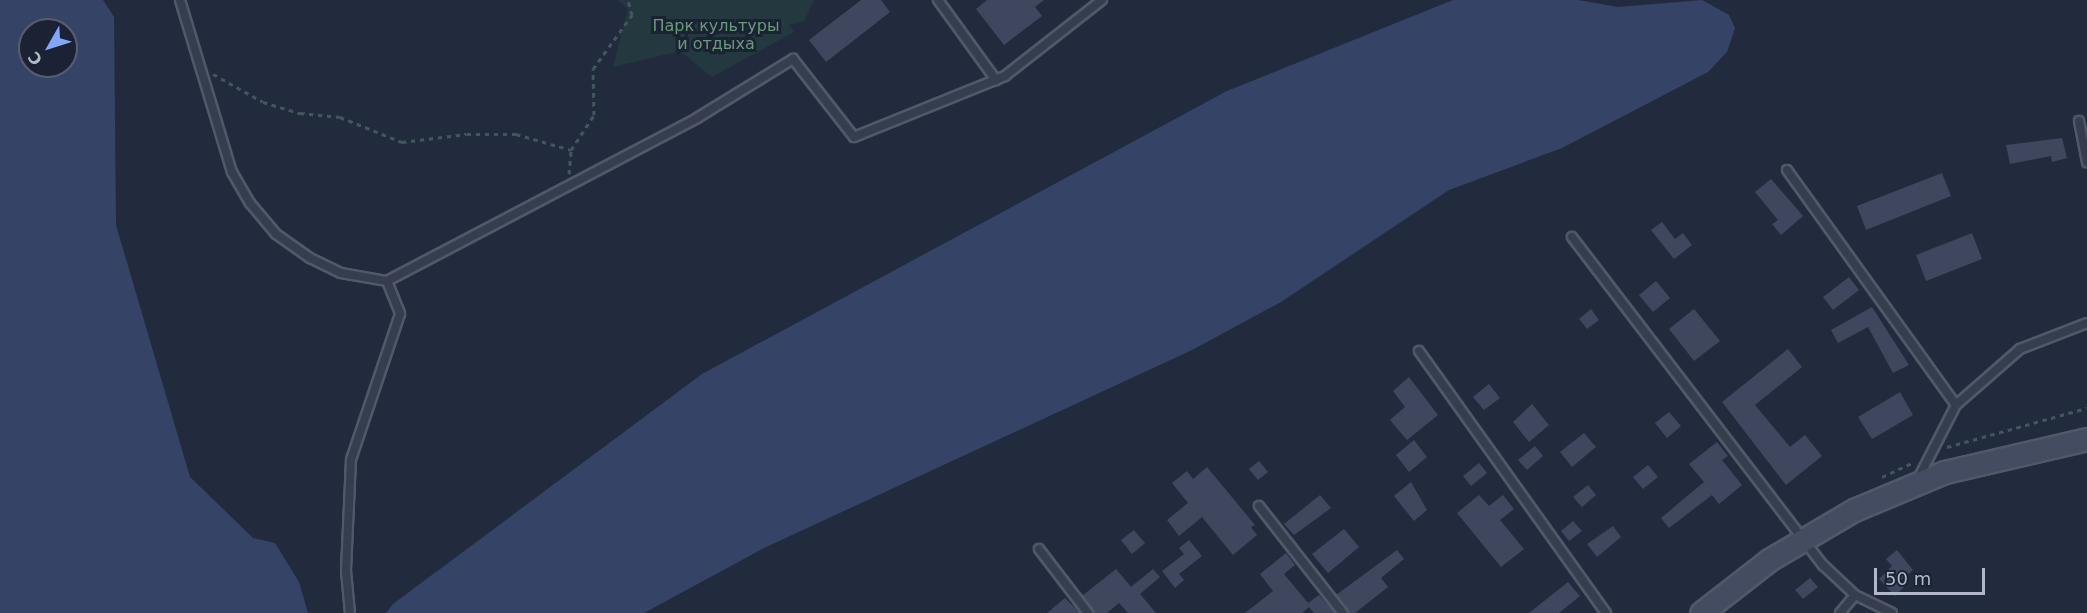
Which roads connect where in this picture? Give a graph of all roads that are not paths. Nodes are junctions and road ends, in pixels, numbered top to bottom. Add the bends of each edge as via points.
1 (180, 0) edge
2 (938, 0) edge
3 (1102, 0) edge
4 (996, 80) junction
5 (2079, 122) dead end
6 (2087, 162) edge
7 (1787, 170) dead end
8 (1572, 237) dead end
9 (387, 281) junction
10 (2087, 322) edge
11 (1419, 351) dead end
12 (1956, 405) junction
13 (2087, 439) edge
14 (1916, 484) junction
15 (1259, 506) dead end
16 (1806, 538) junction
17 (1039, 549) dead end
18 (1855, 595) junction
19 (350, 613) edge
20 (1088, 613) edge
21 (1343, 613) edge
22 (1606, 613) edge
23 (1701, 613) edge
24 (1840, 613) edge
25 (1892, 613) edge

1 - 9 lane via 232,172 250,204 276,234 341,273
2 - 4 lane
3 - 4 lane
4 - 9 lane via 854,137 793,59 697,118
5 - 6 lane
7 - 12 lane
8 - 16 lane
9 - 19 lane via 400,314 351,460 346,571
10 - 12 lane via 2020,349
11 - 22 lane
12 - 14 lane
13 - 14 main road via 1945,472
14 - 16 main road via 1854,510
15 - 21 lane
16 - 18 lane via 1823,565
16 - 23 main road via 1768,560
17 - 20 lane
18 - 24 lane
18 - 25 lane

